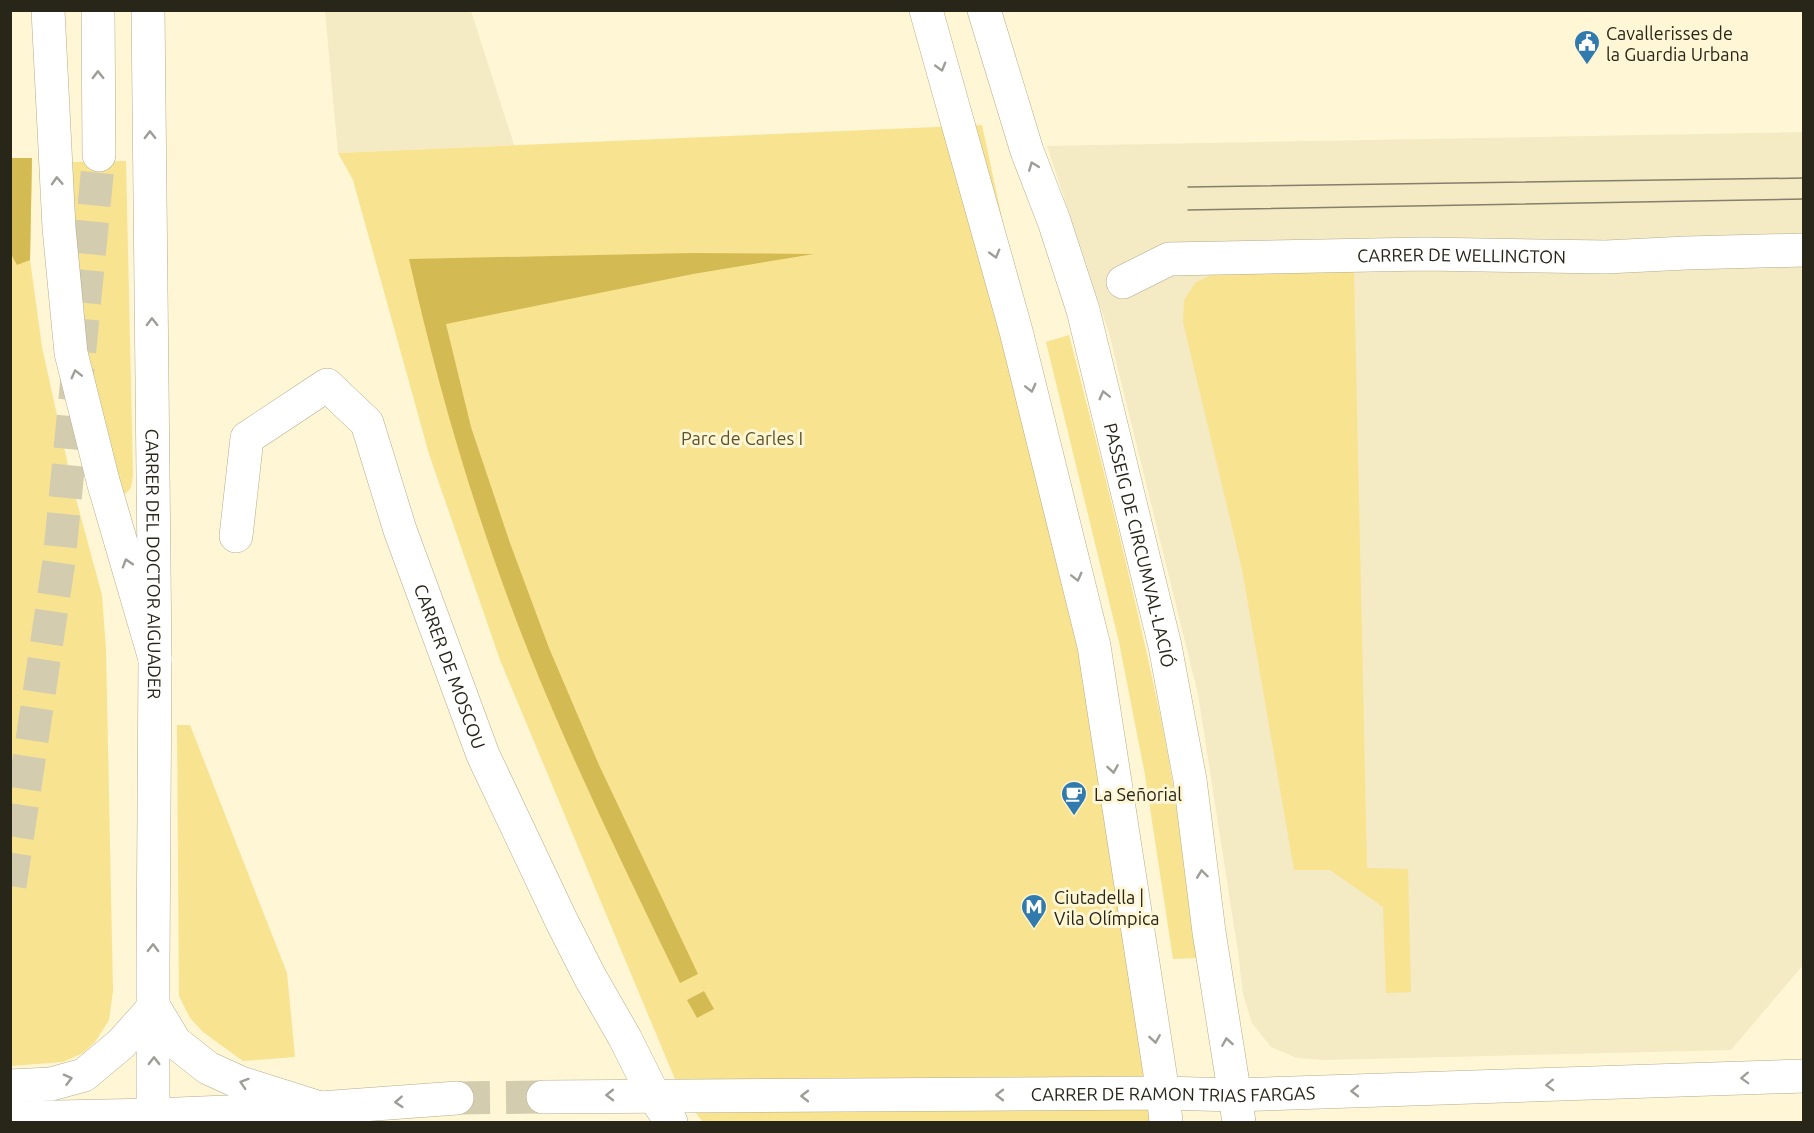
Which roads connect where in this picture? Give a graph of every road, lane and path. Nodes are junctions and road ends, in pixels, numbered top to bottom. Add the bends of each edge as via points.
1 (48, 10) edge
2 (98, 10) edge
3 (148, 10) edge
4 (926, 10) edge
5 (984, 10) edge
6 (99, 155) tunnel mouth
7 (1803, 250) edge
8 (1123, 282) dead end
9 (236, 536) dead end
10 (156, 659) junction
11 (154, 1007) junction
12 (1803, 1077) edge
13 (10, 1086) edge
14 (543, 1097) tunnel mouth
15 (457, 1098) tunnel mouth
16 (320, 1108) junction
17 (1165, 1108) edge
18 (662, 1109) edge
19 (1237, 1109) edge
20 (10, 1118) edge
21 (153, 1119) edge

10 -> 1 main road via 103,481 71,353 59,228
6 -> 2 main road
10 -> 3 main road, CARRER DEL DOCTOR AIGUADER
4 -> 17 main road via 1017,331 1094,646
19 -> 5 main road, PASSEIG DE CIRCUMVAL·LACIÓ via 1190,780 1165,646 1083,310 1027,151
7 - 8 main road, CARRER DE WELLINGTON via 1606,257 1424,254 1169,259
9 - 18 main road, CARRER DE MOSCOU via 247,438 327,385 367,423 400,530 483,755 562,922
11 -> 10 main road, CARRER DEL DOCTOR AIGUADER
13 -> 11 main road via 51,1084 84,1075 121,1044
16 -> 11 main road via 241,1083 208,1068 175,1042
21 -> 11 main road, CARRER DEL DOCTOR AIGUADER
12 -> 19 main road, CARRER DE RAMON TRIAS FARGAS
18 -> 14 main road, CARRER DE RAMON TRIAS FARGAS via 624,1095
15 -> 16 main road
16 - 21 main road
17 -> 18 main road, CARRER DE RAMON TRIAS FARGAS
17 - 19 main road, CARRER DE RAMON TRIAS FARGAS
20 - 21 main road

